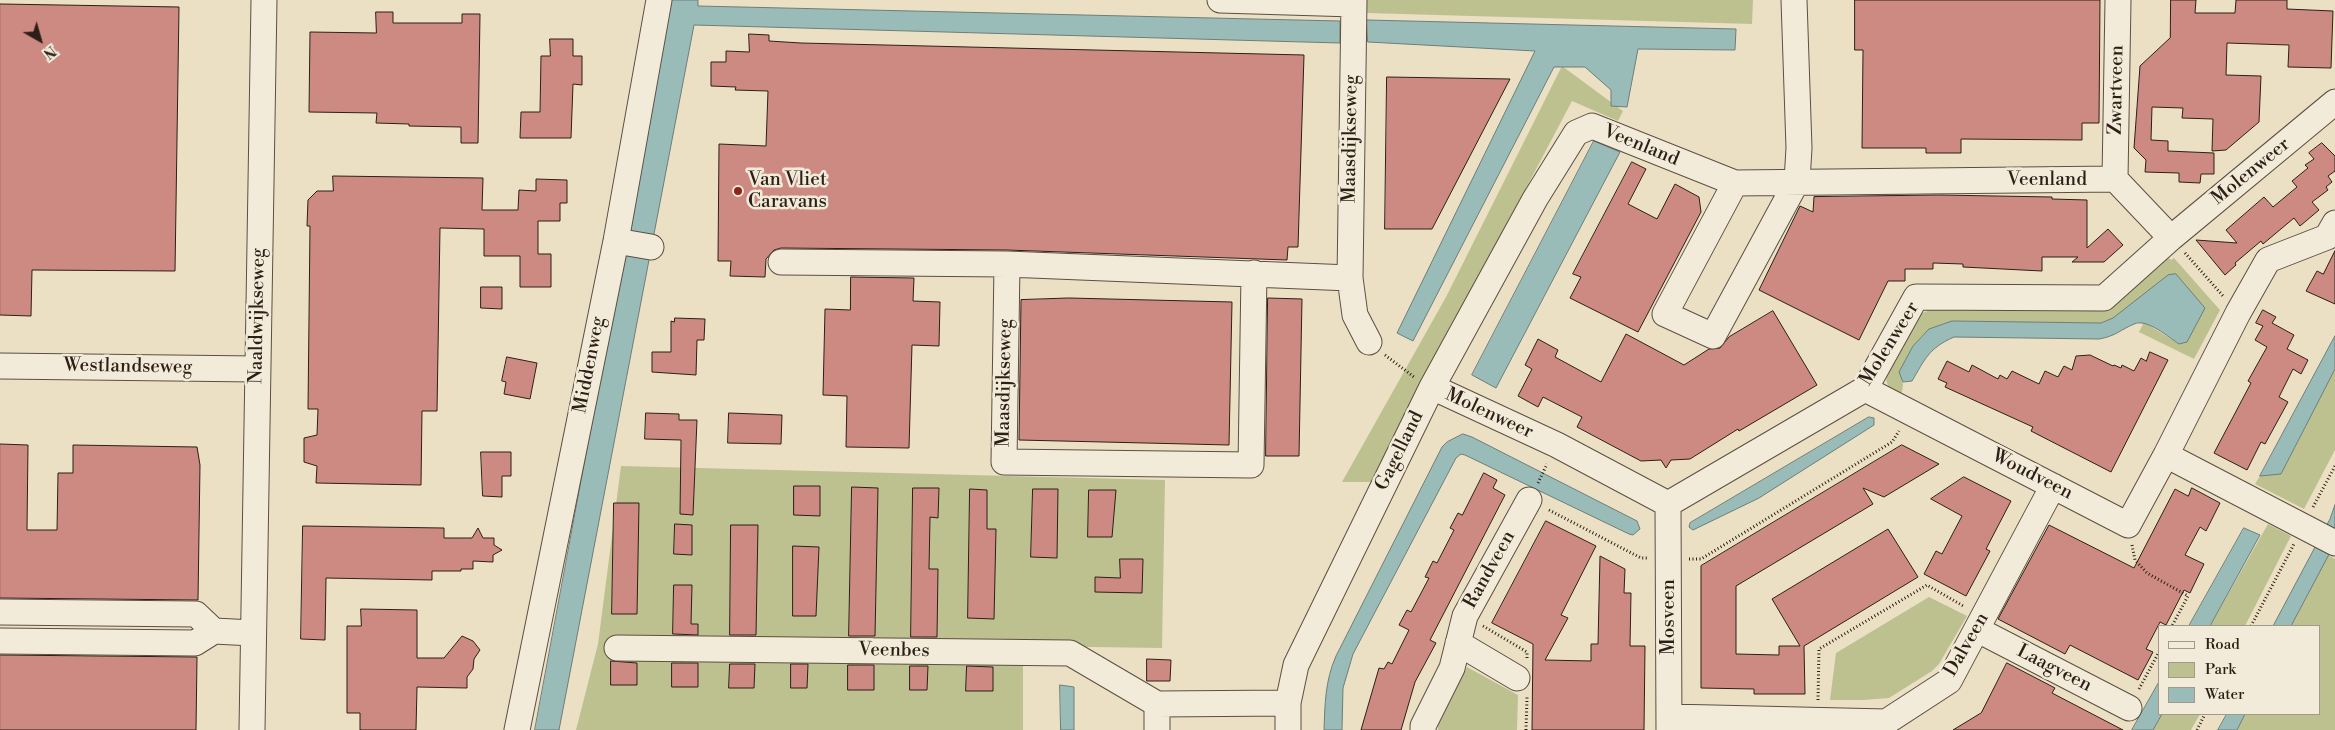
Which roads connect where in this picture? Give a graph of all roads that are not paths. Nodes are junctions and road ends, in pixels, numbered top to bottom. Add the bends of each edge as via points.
1 (264, 0) edge
2 (659, 0) edge
3 (1220, 0) edge
4 (1794, 0) edge
5 (2118, 0) edge
6 (1304, 1) edge
7 (1354, 2) edge
8 (2335, 102) edge
9 (1576, 133) joint
10 (2116, 179) junction
11 (1797, 180) junction
12 (1735, 183) junction
13 (2335, 223) edge
14 (2171, 238) junction
15 (620, 241) junction
16 (652, 247) dead end
17 (781, 262) dead end
18 (1007, 264) junction
19 (1254, 273) junction
20 (1350, 278) junction
21 (1369, 342) road end
22 (0, 366) edge
23 (257, 369) junction
24 (1432, 387) junction
25 (1865, 389) junction
26 (2166, 455) junction
27 (2053, 486) junction
28 (1529, 500) road end
29 (1668, 504) junction
30 (2335, 543) edge
31 (10, 613) edge
32 (1981, 624) junction
33 (214, 631) junction
34 (253, 633) junction
35 (10, 641) edge
36 (1458, 643) junction
37 (617, 648) dead end
38 (1517, 678) dead end
39 (1288, 703) junction
40 (1157, 704) junction
41 (2129, 708) dead end
42 (1670, 723) edge
43 (1823, 724) edge
44 (252, 730) edge
45 (517, 730) edge
46 (1157, 730) edge
47 (1288, 730) edge
48 (1423, 730) edge

1 - 23 street, Naaldwijkseweg
2 - 15 street, Middenweg
3 - 6 street
4 - 11 street via 1799,148
5 - 10 street, Zwartveen
6 - 7 street
7 - 20 street, Maasdijkseweg
8 - 14 street, Molenweer
9 - 12 street, Veenland via 1592,126
9 - 24 street, Gagelland via 1535,199
10 - 11 street, Veenland
10 - 14 street
11 - 12 street, Veenland
11 - 12 street via 1713,336 1665,314
13 - 26 street via 2327,237 2268,260
14 - 25 street, Molenweer via 2104,298 1916,297
15 - 16 street
15 - 45 street, Middenweg
17 - 18 street
18 - 19 street
18 - 19 street, Maasdijkseweg via 1004,462 1251,465
19 - 20 street
20 - 21 street, Maasdijkseweg via 1355,315
22 - 23 street, Westlandseweg
23 - 34 street, Naaldwijkseweg
24 - 29 street, Molenweer via 1557,445
24 - 39 street, Gagelland via 1296,665
25 - 27 street, Woudveen
25 - 29 street, Molenweer
26 - 27 street, Woudveen via 2128,525
26 - 30 street
27 - 32 street, Dalveen
28 - 36 street, Randveen via 1465,616
29 - 42 street, Mosveen
31 - 33 street via 196,614
32 - 41 street, Laagveen
32 - 43 street, Dalveen via 1949,681 1886,722
33 - 34 street
33 - 35 street via 195,643
34 - 44 street, Naaldwijkseweg
36 - 38 street
36 - 48 street, Randveen via 1452,668
37 - 40 street, Veenbes via 1070,653
39 - 40 street
39 - 47 street, Gagelland
40 - 46 street
42 - 43 street, Dalveen

